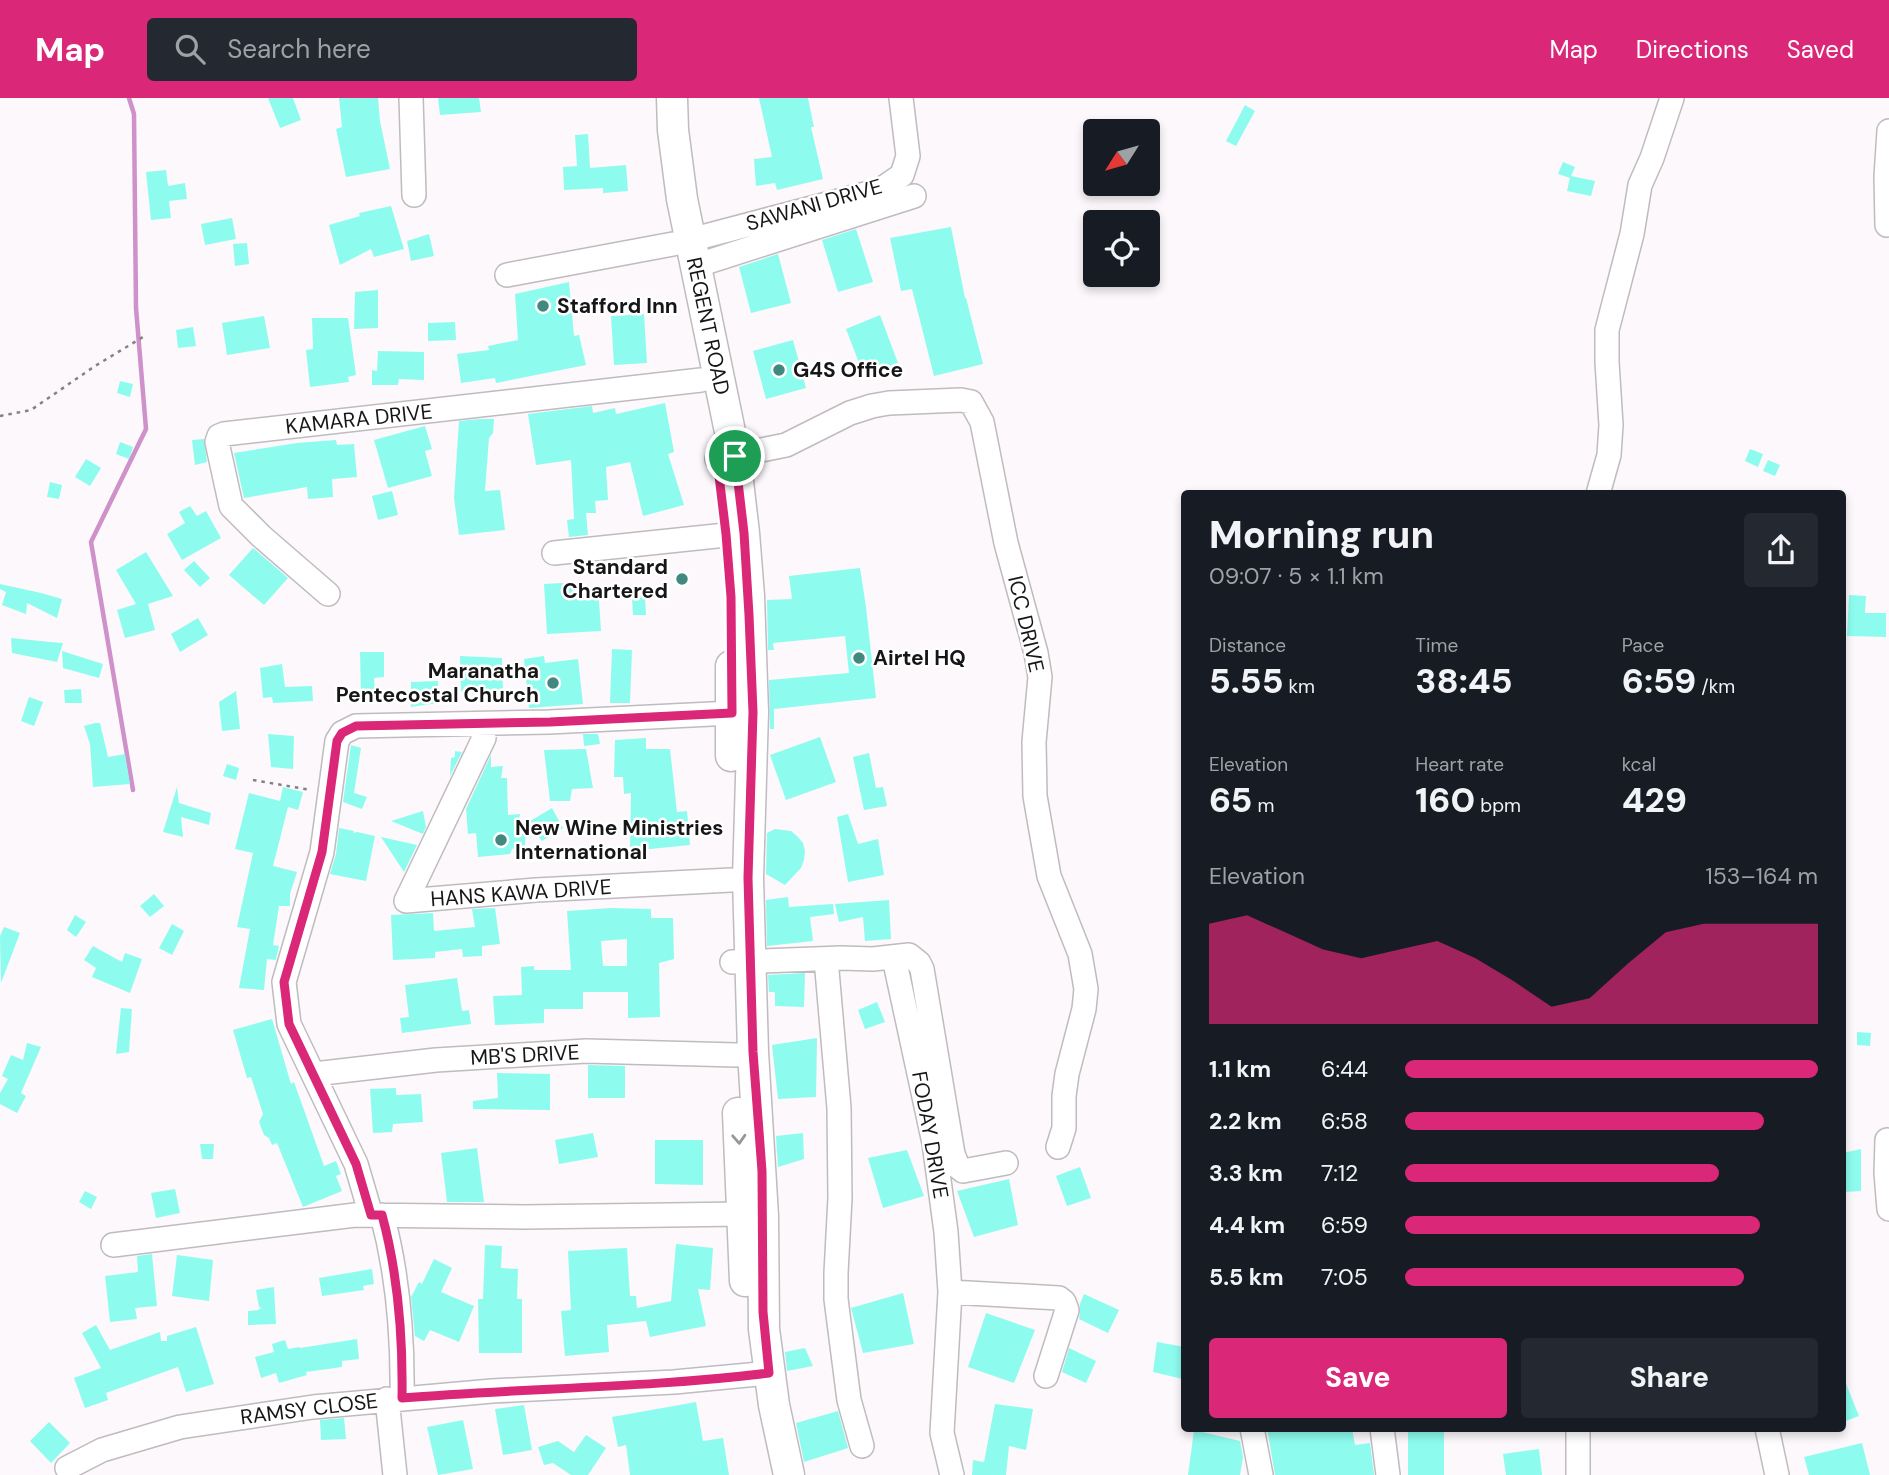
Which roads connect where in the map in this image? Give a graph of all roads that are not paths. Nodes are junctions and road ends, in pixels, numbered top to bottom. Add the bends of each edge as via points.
1 (411, 98) edge
2 (654, 98) edge
3 (672, 98) edge
4 (901, 98) edge
5 (1672, 98) edge
6 (1889, 131) edge
7 (414, 195) dead end
8 (914, 196) dead end
9 (1887, 225) dead end
10 (686, 250) junction
11 (507, 275) dead end
12 (701, 380) junction
13 (726, 458) junction
14 (1599, 490) edge
15 (726, 534) junction
16 (554, 553) dead end
17 (328, 594) dead end
18 (740, 615) junction
19 (732, 713) junction
20 (484, 738) dead end
21 (732, 880) junction
22 (894, 958) junction
23 (826, 959) junction
24 (742, 962) junction
25 (737, 1055) junction
26 (314, 1074) junction
27 (1887, 1140) dead end
28 (1058, 1147) dead end
29 (1006, 1163) dead end
30 (1889, 1209) edge
31 (377, 1215) junction
32 (752, 1215) junction
33 (113, 1245) dead end
34 (950, 1292) junction
35 (760, 1374) junction
36 (1046, 1376) dead end
37 (395, 1398) junction
38 (1253, 1432) edge
39 (1383, 1432) edge
40 (1578, 1432) edge
41 (1768, 1432) edge
42 (862, 1446) dead end
43 (67, 1468) dead end
44 (395, 1475) edge
45 (770, 1475) edge
46 (789, 1475) edge
47 (952, 1475) edge
48 (1261, 1475) edge
49 (1388, 1475) edge
50 (1578, 1475) edge
51 (1777, 1475) edge

1 - 7 street
2 - 10 main road, REGENT ROAD via 658,164
3 - 10 main road, REGENT ROAD
4 - 10 street, SAWANI DRIVE via 908,156 902,175 880,190
5 - 14 street via 1640,185 1607,330 1611,425
6 - 9 street
8 - 10 street
10 - 11 street
10 - 12 main road, REGENT ROAD
10 - 13 main road, REGENT ROAD
12 - 13 main road, REGENT ROAD
12 - 17 street, KAMARA DRIVE via 219,436 216,442 231,506
13 - 15 main road, REGENT ROAD
13 - 18 main road, REGENT ROAD via 744,533
13 - 28 street, ICC DRIVE via 786,445 850,413 889,403 971,402 982,422 1040,677 1035,796 1044,851 1049,876 1080,954 1086,989 1066,1073 1064,1128
15 - 16 street
15 - 18 main road, REGENT ROAD
18 - 19 main road, REGENT ROAD
18 - 24 main road, REGENT ROAD via 753,712
19 - 21 main road, REGENT ROAD
19 - 26 street via 356,726 342,733 337,741 318,870 284,982 289,1024
20 - 21 street, HANS KAWA DRIVE via 406,901
21 - 24 main road, REGENT ROAD
22 - 23 street
22 - 29 street via 909,955 922,969 958,1167 963,1171
22 - 34 street, FODAY DRIVE via 934,1143
23 - 24 street
23 - 42 street via 839,1108 836,1298 849,1400
24 - 25 main road, REGENT ROAD
24 - 32 main road, REGENT ROAD via 753,1052
25 - 26 street, MB'S DRIVE via 586,1051 436,1060
25 -> 32 main road, REGENT ROAD
26 - 31 street
27 - 30 street
31 - 32 street
31 - 33 street
31 - 37 street via 389,1239 397,1298 402,1357
32 - 35 main road, REGENT ROAD via 746,1330
34 - 36 street via 1059,1298 1064,1302 1067,1310
34 - 47 street, FODAY DRIVE via 942,1433
35 - 37 street, RAMSY CLOSE
35 - 45 main road, REGENT ROAD
35 - 46 main road, REGENT ROAD
37 - 43 street, RAMSY CLOSE via 180,1427 102,1450
37 - 44 street
38 - 48 street
39 - 49 street
40 - 50 street
41 - 51 street

